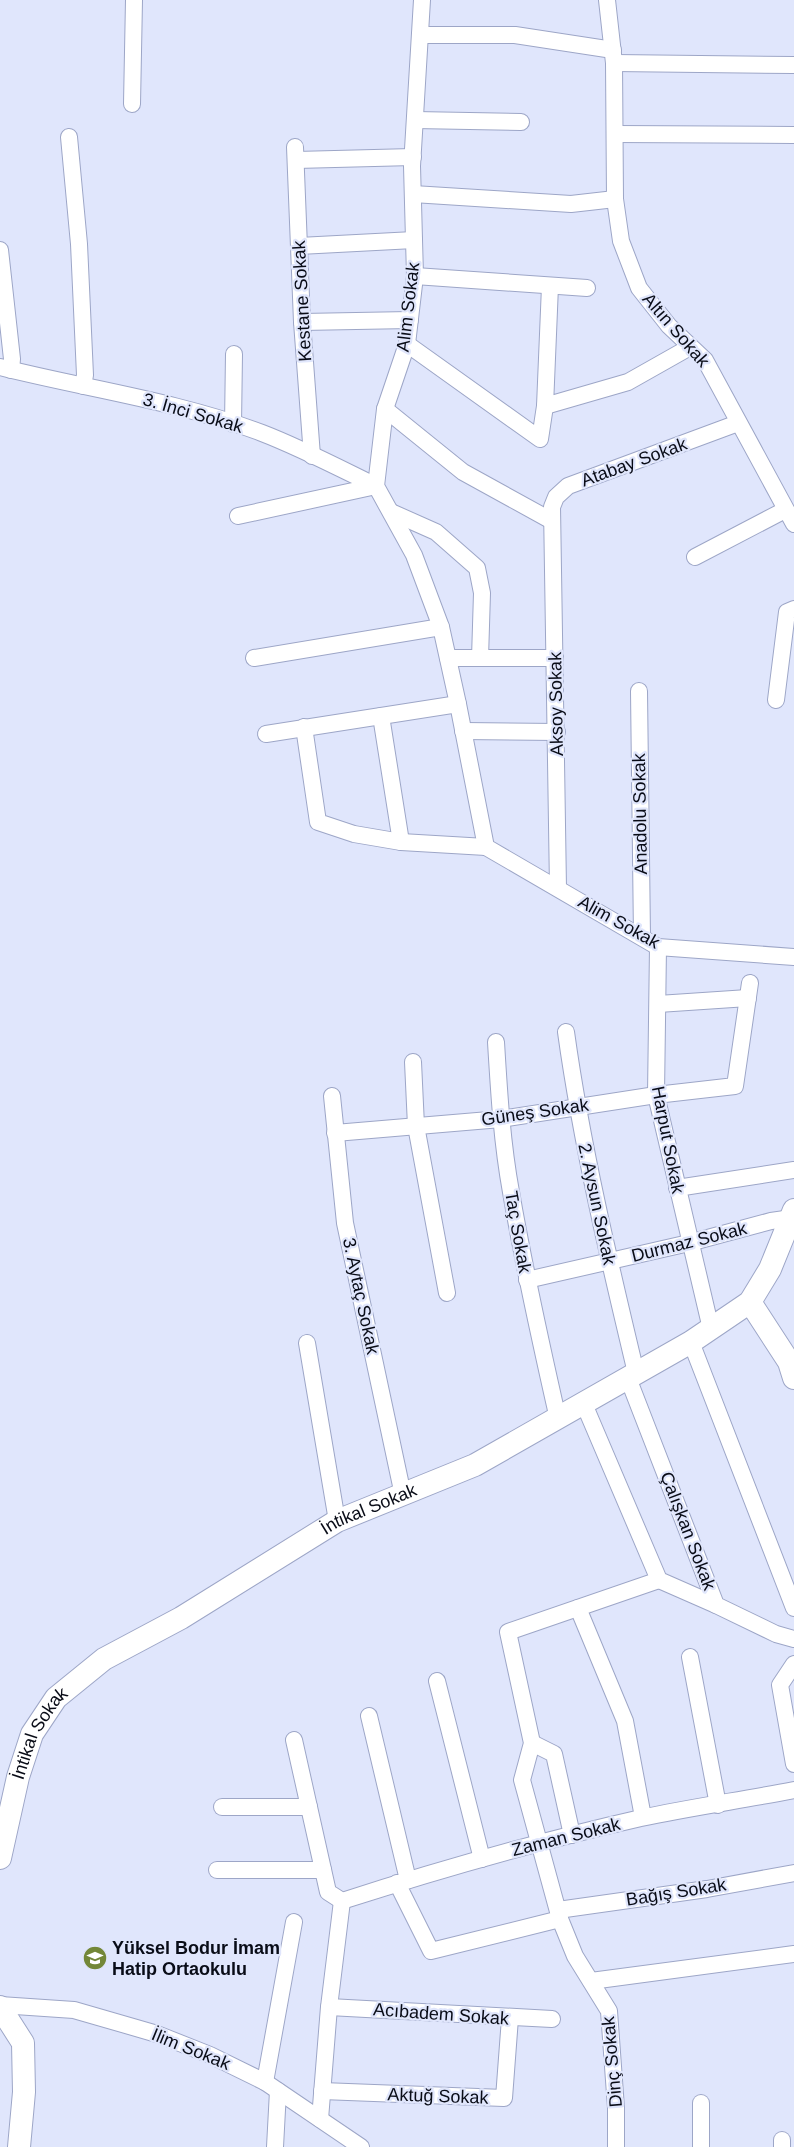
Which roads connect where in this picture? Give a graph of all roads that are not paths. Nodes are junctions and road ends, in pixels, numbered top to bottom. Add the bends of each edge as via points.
1 (134, 0) edge
2 (422, 0) edge
3 (607, 0) edge
4 (420, 35) junction
5 (613, 57) junction
6 (794, 64) edge
7 (132, 104) dead end
8 (415, 120) junction
9 (521, 122) dead end
10 (615, 134) junction
11 (794, 135) edge
12 (69, 137) dead end
13 (412, 157) junction
14 (413, 194) junction
15 (615, 199) junction
16 (414, 240) junction
17 (299, 246) junction
18 (0, 250) edge
19 (415, 276) junction
20 (550, 286) junction
21 (587, 288) dead end
22 (410, 320) junction
23 (302, 322) junction
24 (406, 344) junction
25 (690, 347) junction
26 (234, 354) dead end
27 (5, 368) edge
28 (83, 386) junction
29 (545, 406) junction
30 (385, 409) junction
31 (738, 423) junction
32 (233, 424) junction
33 (312, 456) junction
34 (376, 486) junction
35 (785, 510) junction
36 (391, 512) junction
37 (238, 516) dead end
38 (552, 521) junction
39 (794, 524) edge
40 (695, 557) dead end
41 (794, 609) edge
42 (441, 627) junction
43 (254, 658) dead end
44 (448, 658) junction
45 (480, 658) junction
46 (555, 658) junction
47 (639, 691) dead end
48 (776, 700) dead end
49 (458, 704) junction
50 (380, 716) junction
51 (304, 727) junction
52 (464, 731) junction
53 (557, 732) junction
54 (266, 734) dead end
55 (401, 842) junction
56 (486, 847) junction
57 (558, 888) junction
58 (642, 938) junction
59 (658, 947) junction
60 (794, 956) edge
61 (658, 1004) junction
62 (566, 1032) dead end
63 (496, 1042) dead end
64 (413, 1062) dead end
65 (656, 1095) junction
66 (332, 1096) dead end
67 (577, 1107) junction
68 (501, 1119) junction
69 (416, 1126) junction
70 (335, 1133) junction
71 (794, 1170) edge
72 (676, 1188) junction
73 (793, 1214) edge
74 (689, 1242) junction
75 (609, 1261) junction
76 (527, 1280) junction
77 (447, 1293) dead end
78 (750, 1302) junction
79 (711, 1329) junction
80 (691, 1342) junction
81 (307, 1343) dead end
82 (632, 1376) junction
83 (794, 1378) edge
84 (584, 1404) junction
85 (558, 1419) junction
86 (403, 1495) junction
87 (336, 1521) junction
88 (659, 1580) junction
89 (716, 1605) junction
90 (578, 1608) junction
91 (794, 1608) edge
92 (794, 1639) edge
93 (690, 1658) dead end
94 (794, 1664) edge
95 (438, 1681) dead end
96 (369, 1716) dead end
97 (294, 1740) dead end
98 (532, 1743) junction
99 (794, 1764) edge
100 (794, 1790) edge
101 (718, 1804) junction
102 (222, 1807) dead end
103 (309, 1807) junction
104 (643, 1817) junction
105 (572, 1834) junction
106 (539, 1842) junction
107 (0, 1858) edge
108 (482, 1859) junction
109 (217, 1870) dead end
110 (323, 1870) junction
111 (794, 1873) edge
112 (402, 1881) junction
113 (342, 1901) junction
114 (559, 1914) junction
115 (294, 1922) dead end
116 (794, 1954) edge
117 (591, 1981) junction
118 (0, 2006) edge
119 (329, 2007) junction
120 (510, 2018) junction
121 (552, 2019) dead end
122 (271, 2086) junction
123 (322, 2091) junction
124 (701, 2103) dead end
125 (320, 2120) junction
126 (358, 2146) edge
127 (19, 2147) edge
128 (274, 2147) edge
129 (616, 2147) edge
130 (701, 2147) edge

1 - 7 street
2 - 4 street, Alim Sokak
3 - 5 street, Altın Sokak
4 - 5 street via 515,35
4 - 8 street, Alim Sokak
5 - 6 street
5 - 10 street, Altın Sokak
8 - 9 street
8 - 13 street, Alim Sokak
10 - 11 street
10 - 15 street, Altın Sokak
12 - 28 street via 79,244
13 - 14 street, Alim Sokak
13 - 17 street, Kestane Sokak via 295,154
14 - 15 street via 571,204
14 - 16 street, Alim Sokak
15 - 25 street, Altın Sokak via 621,241 639,288
16 - 17 street
16 - 19 street, Alim Sokak
17 - 23 street, Kestane Sokak
18 - 27 street via 12,359
19 - 20 street
19 - 22 street, Alim Sokak
20 - 21 street
20 - 29 street
22 - 23 street
22 - 24 street, Alim Sokak
23 - 33 street, Kestane Sokak
24 - 29 street via 540,439
24 - 30 street, Alim Sokak
25 - 29 street via 628,382
25 - 31 street, Altın Sokak via 705,360
26 - 32 street
27 - 28 street, 3. İnci Sokak
28 - 32 street, 3. İnci Sokak via 161,403
30 - 34 street, Alim Sokak
30 - 38 street via 463,472
31 - 35 street, Altın Sokak
31 - 38 street, Atabay Sokak via 568,486 556,497
32 - 33 street, 3. İnci Sokak via 262,433
33 - 34 street, 3. İnci Sokak
34 - 36 street
34 - 37 street
35 - 39 street, Altın Sokak
35 - 40 street
36 - 42 street via 414,555
36 - 45 street via 436,532 477,568 482,593
38 - 46 street, Aksoy Sokak
41 - 48 street via 787,612
42 - 43 street
42 - 44 street
44 - 45 street
44 - 49 street
45 - 46 street
46 - 53 street, Aksoy Sokak
47 - 58 street, Anadolu Sokak
49 - 50 street
49 - 52 street
50 - 51 street
50 - 55 street
51 - 54 street
51 - 55 street, Alim Sokak via 318,822 354,834
52 - 53 street
52 - 56 street
53 - 57 street, Aksoy Sokak
55 - 56 street, Alim Sokak
56 - 57 street, Alim Sokak
57 - 58 street, Alim Sokak
58 - 59 street, Alim Sokak
59 - 60 street, Alim Sokak
59 - 61 street, Harput Sokak
61 - 65 street, Harput Sokak
61 - 65 street, Güneş Sokak via 749,990 735,1086
62 - 67 street, 2. Aysun Sokak
63 - 68 street, Taç Sokak
64 - 69 street
65 - 67 street, Güneş Sokak
65 - 72 street, Harput Sokak
66 - 70 street, 3. Aytaç Sokak
67 - 68 street, Güneş Sokak
67 - 75 street, 2. Aysun Sokak
68 - 69 street, Güneş Sokak
68 - 76 street, Taç Sokak via 510,1191
69 - 70 street, Güneş Sokak
69 - 77 street
70 - 86 street, 3. Aytaç Sokak via 345,1223
71 - 72 street
72 - 74 street, Harput Sokak
73 - 74 street, Durmaz Sokak
73 - 78 street, İntikal Sokak via 770,1269
74 - 75 street, Durmaz Sokak
74 - 79 street, Harput Sokak
75 - 76 street, Durmaz Sokak
75 - 82 street, 2. Aysun Sokak
76 - 85 street, Taç Sokak
78 - 79 street, İntikal Sokak
78 - 83 street via 789,1362
79 - 80 street, İntikal Sokak
80 - 82 street, İntikal Sokak
80 - 91 street
81 - 87 street
82 - 84 street, İntikal Sokak
82 - 89 street, Çalışkan Sokak
84 - 85 street, İntikal Sokak
84 - 88 street
85 - 86 street, İntikal Sokak via 476,1465
86 - 87 street, İntikal Sokak
87 - 107 street, İntikal Sokak via 181,1618 104,1659 56,1698 32,1734 18,1776
88 - 89 street
88 - 90 street
89 - 92 street, Çalışkan Sokak via 776,1634
90 - 98 street via 508,1632
90 - 104 street via 625,1721
93 - 101 street
94 - 99 street via 780,1685
95 - 108 street
96 - 112 street
97 - 103 street
98 - 105 street via 554,1754
98 - 106 street, Dinç Sokak via 522,1780
100 - 101 street, Zaman Sokak
101 - 104 street, Zaman Sokak
102 - 103 street
103 - 110 street
104 - 105 street, Zaman Sokak
105 - 106 street, Zaman Sokak
106 - 108 street, Zaman Sokak
106 - 114 street, Dinç Sokak
108 - 112 street, Zaman Sokak
109 - 110 street
110 - 113 street via 328,1892
111 - 114 street, Bağış Sokak
112 - 113 street, Zaman Sokak
112 - 114 street, Bağış Sokak via 431,1950
113 - 119 street
114 - 117 street, Dinç Sokak via 575,1956
115 - 122 street
116 - 117 street
117 - 129 street, Dinç Sokak via 609,2011
118 - 122 street, İlim Sokak via 74,2010 156,2034 210,2055
118 - 127 street via 23,2043 24,2092
119 - 120 street, Acıbadem Sokak
119 - 123 street
120 - 121 street, Acıbadem Sokak
120 - 123 street, Aktuğ Sokak via 504,2098
122 - 125 street, İlim Sokak
122 - 128 street
123 - 125 street
124 - 130 street
125 - 126 street, İlim Sokak

